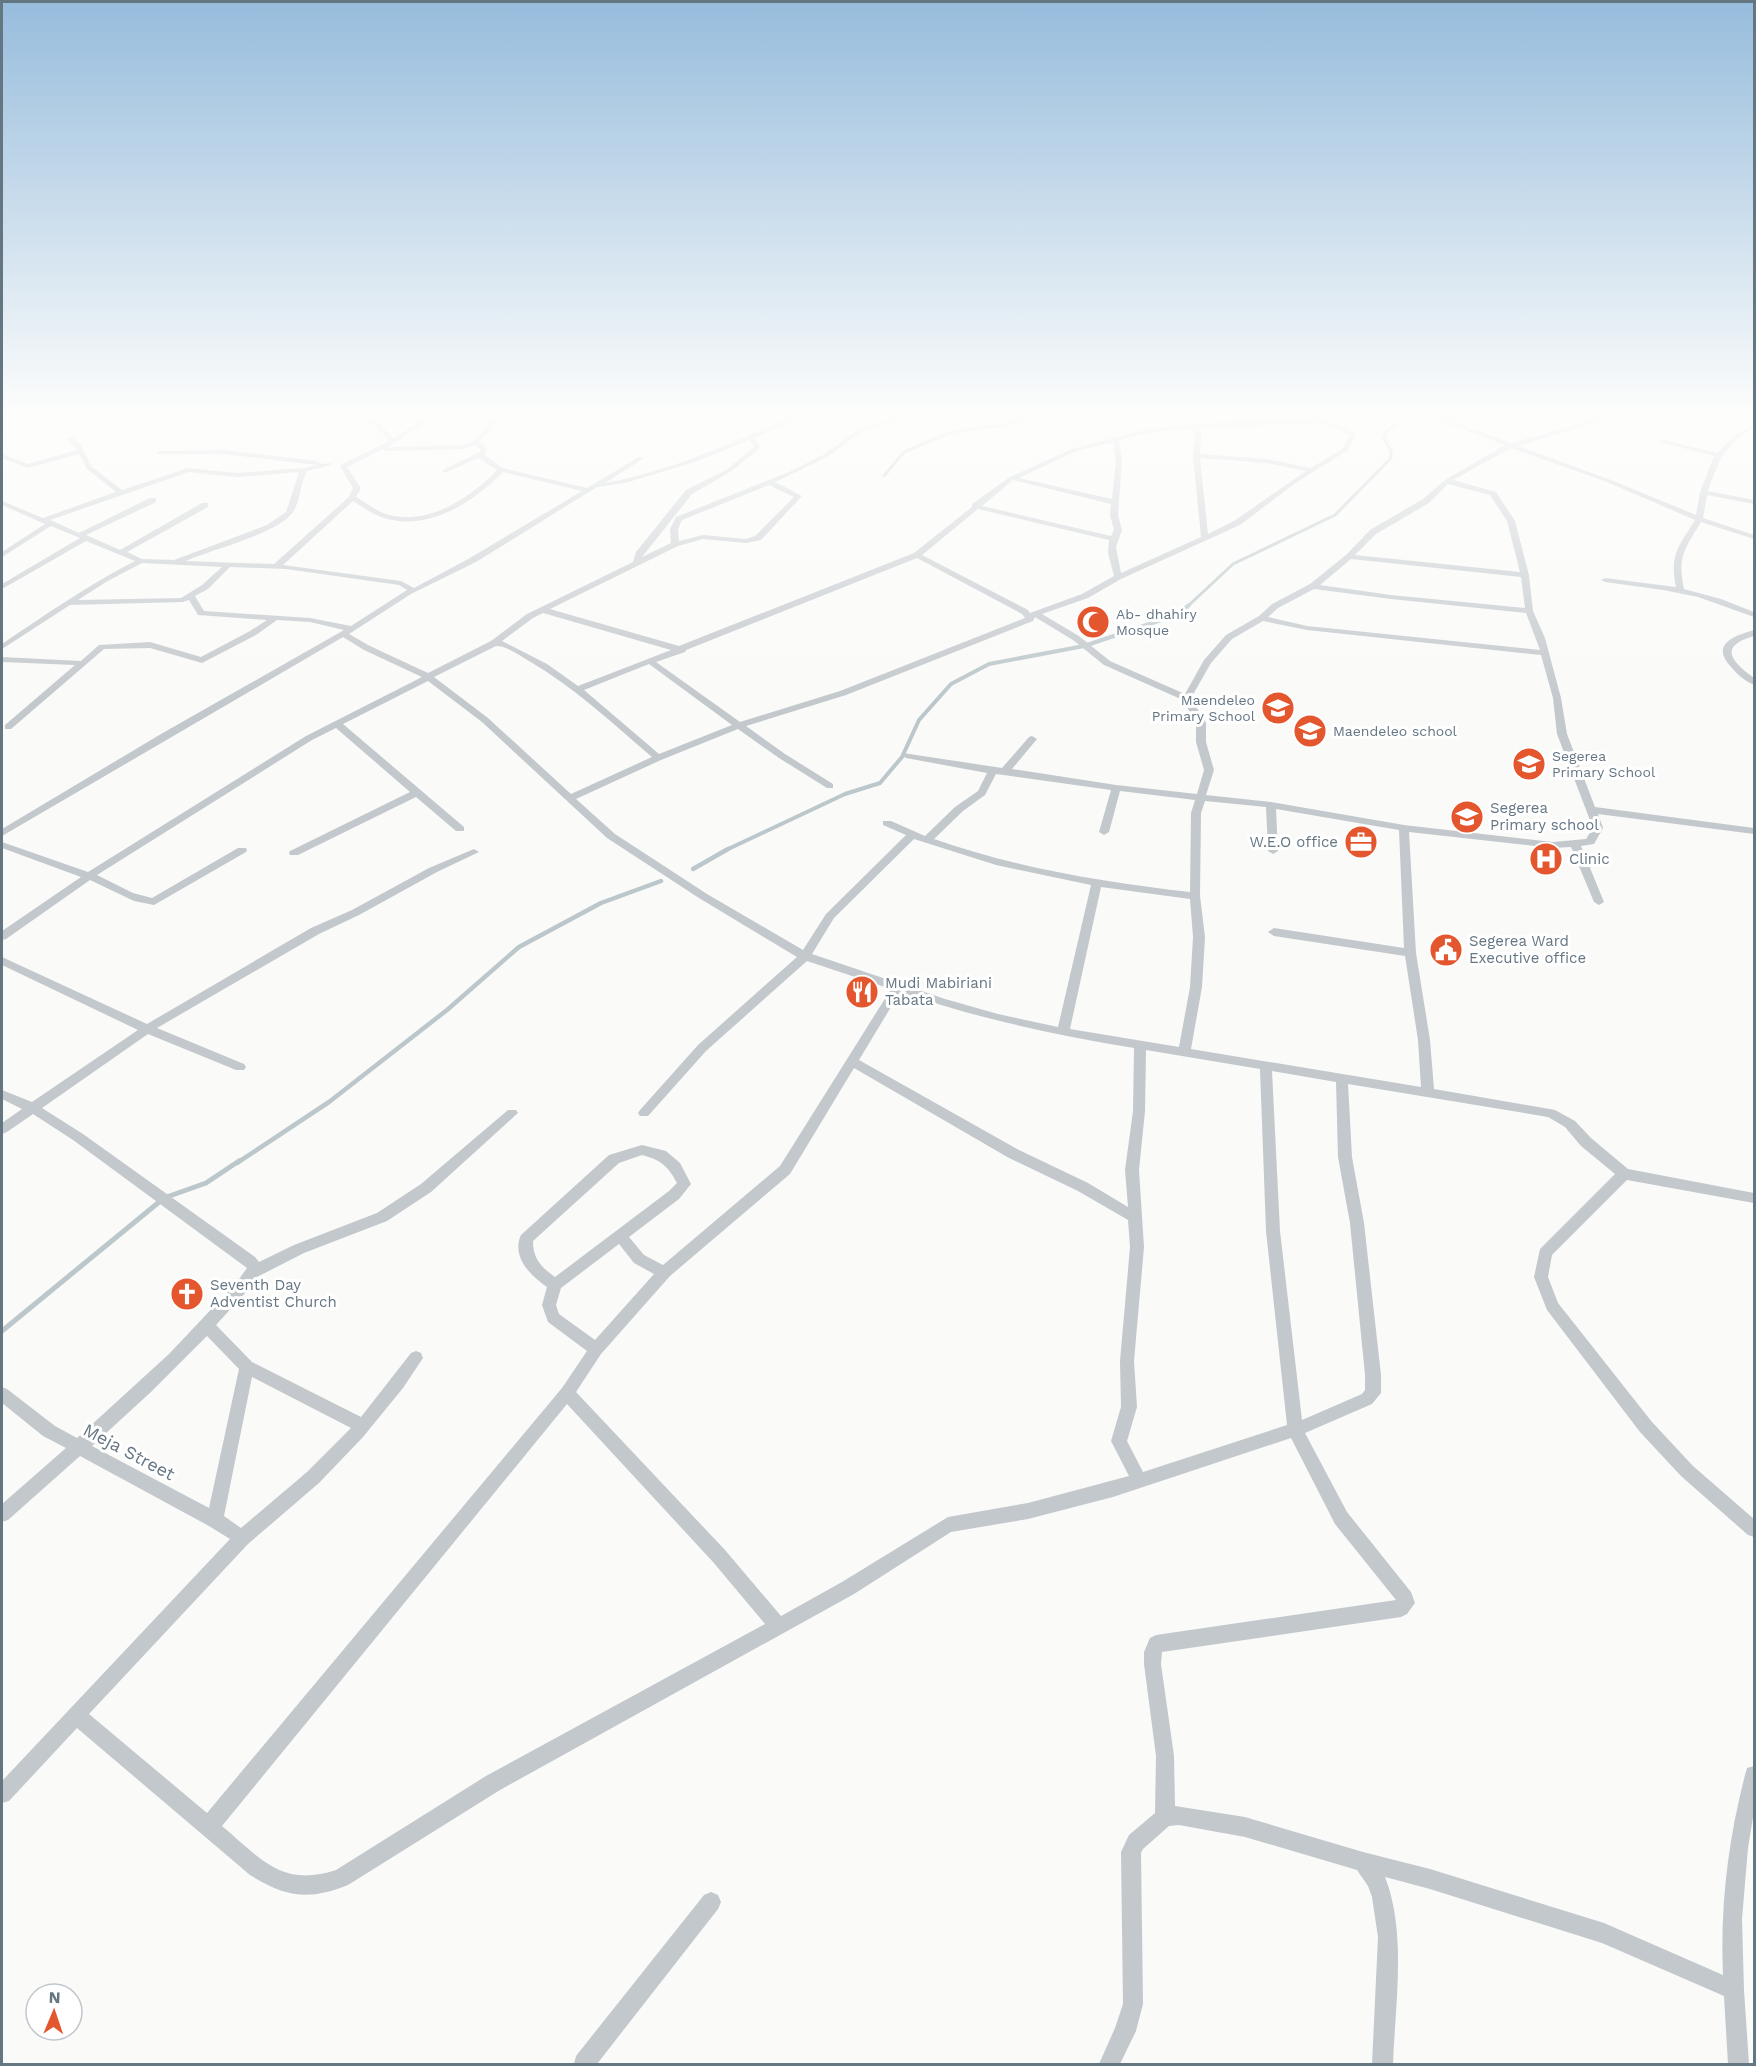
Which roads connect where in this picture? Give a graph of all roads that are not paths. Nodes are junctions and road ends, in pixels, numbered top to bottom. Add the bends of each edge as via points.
1 (17, 509) edge
2 (78, 509) edge
3 (135, 509) edge
4 (197, 509) edge
5 (292, 509) edge
6 (339, 509) edge
7 (374, 509) edge
8 (447, 509) edge
9 (557, 509) edge
10 (675, 509) edge
11 (702, 509) edge
12 (785, 509) edge
13 (971, 509) edge
14 (990, 509) edge
15 (1114, 509) edge
16 (1202, 509) edge
17 (1257, 509) edge
18 (1412, 509) edge
19 (1504, 509) edge
20 (1676, 509) edge
21 (1701, 509) edge
22 (1699, 519) junction
23 (47, 522) junction
24 (1755, 537) edge
25 (81, 538) junction
26 (1112, 538) junction
27 (1205, 538) junction
28 (675, 544) junction
29 (120, 553) junction
30 (2, 555) edge
31 (917, 555) junction
32 (1349, 557) junction
33 (141, 561) junction
34 (637, 562) junction
35 (174, 563) junction
36 (228, 565) junction
37 (277, 566) junction
38 (1525, 575) junction
39 (1118, 577) junction
40 (1605, 580) dead end
41 (1313, 585) junction
42 (2, 587) edge
43 (1680, 589) junction
44 (411, 592) junction
45 (192, 597) junction
46 (67, 603) junction
47 (543, 610) junction
48 (1529, 611) junction
49 (1033, 615) junction
50 (1755, 615) edge
51 (275, 618) junction
52 (1262, 618) junction
53 (347, 631) junction
54 (1755, 633) edge
55 (494, 643) junction
56 (2, 647) edge
57 (682, 650) junction
58 (1545, 653) junction
59 (2, 659) edge
60 (651, 662) junction
61 (80, 663) junction
62 (428, 676) junction
63 (1755, 682) edge
64 (579, 689) junction
65 (1187, 698) junction
66 (335, 723) junction
67 (740, 725) junction
68 (8, 728) dead end
69 (1032, 739) dead end
70 (906, 755) dead end
71 (658, 758) junction
72 (993, 771) junction
73 (1005, 771) junction
74 (830, 786) dead end
75 (1116, 788) junction
76 (415, 794) junction
77 (1200, 796) junction
78 (570, 798) junction
79 (1271, 805) junction
80 (1592, 810) junction
81 (887, 823) dead end
82 (1404, 828) junction
83 (460, 829) dead end
84 (1104, 832) dead end
85 (2, 833) edge
86 (1753, 833) edge
87 (912, 835) junction
88 (927, 840) junction
89 (2, 845) edge
90 (1575, 845) junction
91 (242, 850) dead end
92 (1273, 851) dead end
93 (474, 852) dead end
94 (294, 853) dead end
95 (89, 876) junction
96 (1097, 883) junction
97 (1195, 896) junction
98 (1599, 902) dead end
99 (1274, 932) dead end
100 (2, 936) edge
101 (1410, 953) junction
102 (804, 956) junction
103 (2, 961) edge
104 (898, 987) junction
105 (147, 1029) junction
106 (1063, 1032) junction
107 (1140, 1044) junction
108 (1185, 1052) junction
109 (854, 1062) junction
110 (240, 1067) dead end
111 (1266, 1067) junction
112 (1342, 1078) junction
113 (1428, 1093) junction
114 (2, 1094) edge
115 (33, 1108) junction
116 (512, 1113) dead end
117 (644, 1113) dead end
118 (2, 1129) edge
119 (1624, 1174) junction
120 (1755, 1198) edge
121 (1134, 1217) junction
122 (621, 1235) junction
123 (253, 1272) junction
124 (665, 1272) junction
125 (555, 1285) junction
126 (207, 1326) junction
127 (596, 1349) junction
128 (416, 1358) dead end
129 (247, 1367) junction
130 (567, 1393) junction
131 (2, 1394) edge
132 (362, 1426) junction
133 (1295, 1430) junction
134 (78, 1448) junction
135 (1140, 1480) junction
136 (2, 1514) edge
137 (215, 1520) junction
138 (1755, 1529) edge
139 (242, 1538) junction
140 (778, 1626) junction
141 (77, 1716) junction
142 (1755, 1775) edge
143 (2, 1794) edge
144 (1165, 1817) junction
145 (209, 1826) junction
146 (1363, 1862) junction
147 (711, 1902) dead end
148 (1733, 1990) junction
149 (584, 2064) edge
150 (1109, 2064) edge
151 (1382, 2064) edge
152 (1739, 2064) edge

1 - 23 street
2 - 23 street
3 - 25 street
4 - 29 street
5 - 35 street via 278,523
6 - 37 street
7 - 8 street via 389,517 418,517
9 - 44 street
10 - 34 street via 638,555
11 - 28 street via 679,519 674,529
12 - 28 street via 758,538 746,541 703,537
13 - 31 street
14 - 26 street
15 - 26 street via 1118,530
16 - 27 street
17 - 27 street
18 - 32 street via 1373,532
19 - 38 street via 1511,521
20 - 22 street
21 - 22 street
22 - 24 street
22 - 43 street via 1681,549 1676,569
23 - 25 street
23 - 30 street
25 - 29 street
25 - 42 street
26 - 39 street
27 - 39 street
28 - 34 street
29 - 33 street
31 - 49 street
31 - 57 street
32 - 38 street
32 - 41 street
33 - 35 street
33 - 46 street
34 - 47 street
35 - 36 street
36 - 37 street
36 - 45 street
37 - 44 street via 397,582 410,587
38 - 48 street
39 - 49 street via 1078,599
40 - 43 street
41 - 48 street
41 - 52 street via 1275,606
43 - 50 street via 1723,600
44 - 53 street
45 - 46 street
45 - 51 street via 201,613
46 - 56 street
47 - 55 street
47 - 57 street
48 - 58 street
49 - 65 street via 1076,638 1107,663
49 - 67 street via 843,693
51 - 53 street via 334,623
51 - 61 street via 202,660 156,646 123,645 102,647
52 - 58 street via 1307,628
52 - 65 street via 1220,645
53 - 62 street via 367,648
53 - 85 street
54 - 63 street via 1737,637 1727,651 1733,667
55 - 62 street
55 - 64 street via 531,657
57 - 60 street
58 - 80 street via 1562,734
59 - 61 street
60 - 64 street
60 - 67 street
61 - 68 street
62 - 66 street
62 - 78 street via 485,720
64 - 71 street
65 - 77 street via 1201,723 1201,742 1209,770
66 - 76 street via 373,752
66 - 95 street
67 - 71 street
67 - 74 street
69 - 73 street
70 - 72 street
71 - 78 street
72 - 73 street
72 - 88 street via 982,793 959,808
73 - 75 street
75 - 77 street
75 - 84 street
76 - 83 street
76 - 94 street
77 - 79 street
77 - 97 street via 1196,813
78 - 102 street via 639,856
79 - 82 street
79 - 92 street
80 - 86 street
80 - 90 street via 1598,828 1590,842
81 - 87 street
82 - 90 street
82 - 101 street
87 - 88 street
87 - 102 street via 830,916
88 - 96 street via 996,863
89 - 95 street
90 - 98 street
91 - 95 street via 154,902
93 - 105 street via 446,862 344,920 315,931
95 - 100 street
96 - 97 street
96 - 106 street
97 - 108 street via 1199,937 1196,987
99 - 101 street
101 - 113 street
102 - 104 street
102 - 117 street via 702,1048
103 - 105 street
104 - 106 street via 998,1018
104 - 109 street
105 - 110 street
105 - 115 street
106 - 107 street
107 - 108 street
107 - 121 street via 1139,1111 1132,1170
108 - 111 street
109 - 121 street
109 - 124 street via 785,1170
111 - 112 street
111 - 133 street via 1273,1231
112 - 113 street
112 - 133 street via 1345,1157 1357,1223 1373,1393
113 - 119 street via 1551,1113 1570,1124
114 - 115 street
115 - 118 street
115 - 123 street via 250,1261
116 - 123 street via 426,1188 382,1217 299,1249
119 - 120 street
119 - 138 street via 1545,1253 1541,1277 1552,1306 1646,1427 1687,1471
121 - 135 street via 1137,1247 1127,1361 1129,1407 1119,1441
122 - 124 street via 628,1251 643,1263
122 - 125 street
122 - 125 street via 684,1184 675,1167 661,1155 642,1150 614,1158 526,1239 525,1255 535,1271
123 - 126 street
124 - 127 street
125 - 127 street via 549,1305 554,1318
126 - 129 street
126 - 134 street
127 - 130 street
128 - 132 street
129 - 132 street
129 - 137 street
130 - 140 street via 719,1556
130 - 145 street
131 - 134 street, Meja Street
132 - 139 street via 285,1504
133 - 135 street
133 - 144 street via 1341,1518 1406,1603 1401,1608 1156,1644 1153,1672 1165,1756
134 - 136 street
134 - 137 street, Meja Street
135 - 140 street via 1028,1510 948,1525 848,1588
137 - 139 street, Meja Street
139 - 141 street
140 - 145 street via 493,1783 341,1878 294,1887 280,1883
141 - 143 street
141 - 145 street
142 - 148 street via 1734,1865
144 - 146 street via 1196,1817 1245,1827
144 - 150 street via 1136,1842 1131,1852 1132,2004 1125,2031
146 - 148 street via 1604,1933
146 - 151 street via 1382,1897 1388,1937
147 - 149 street
148 - 152 street

